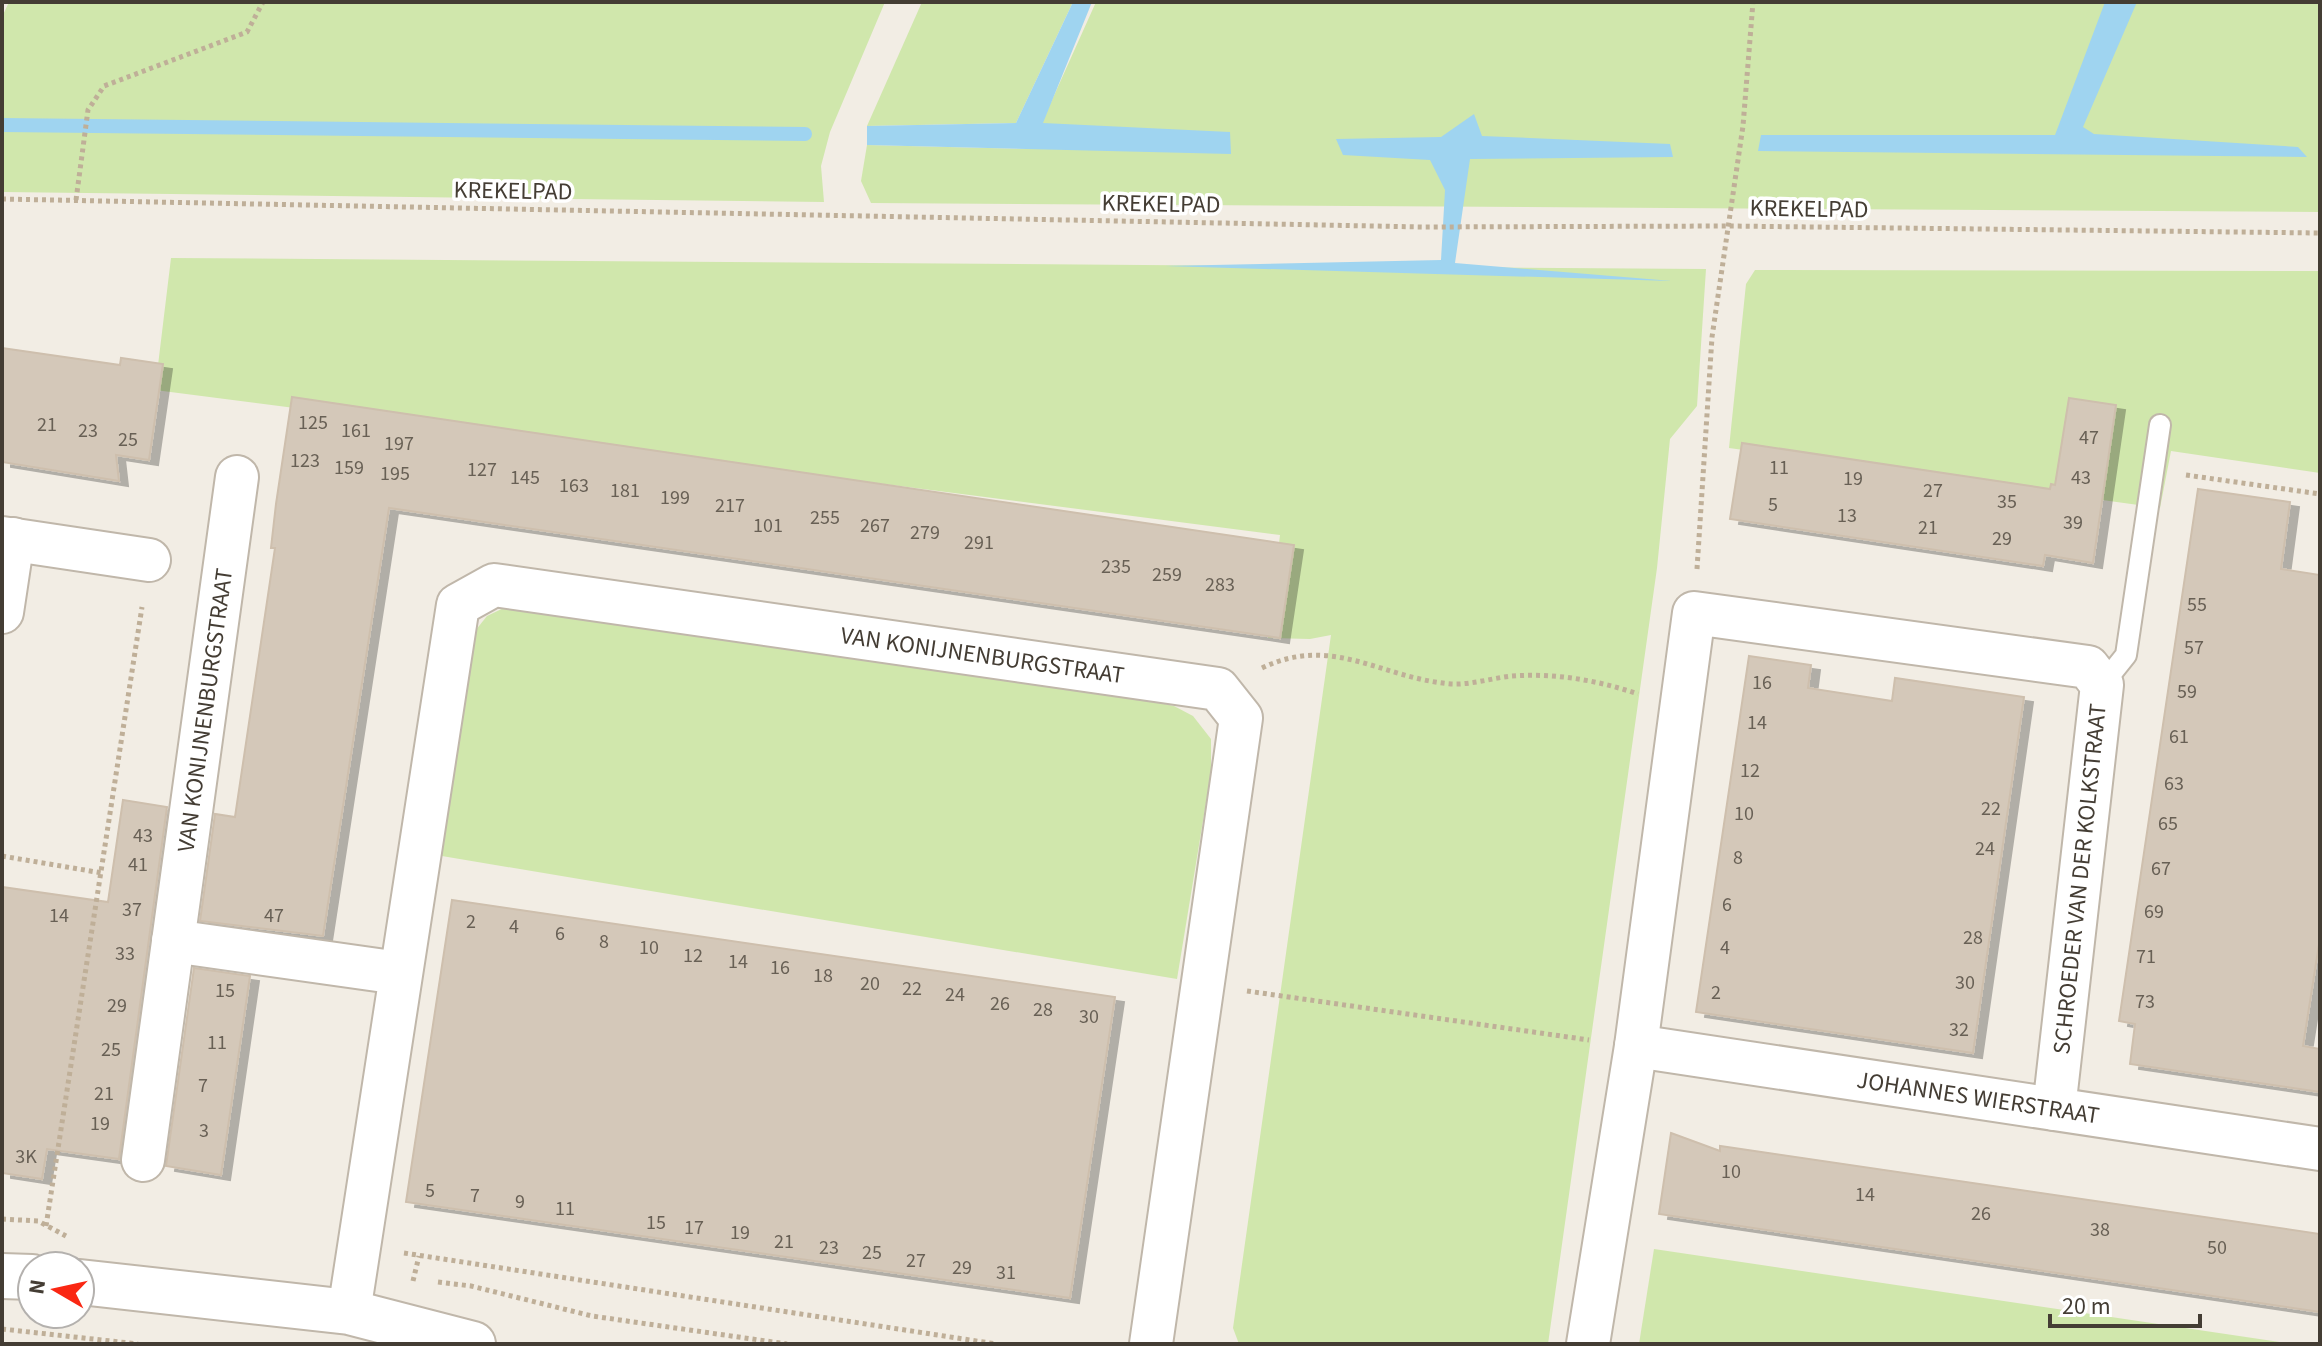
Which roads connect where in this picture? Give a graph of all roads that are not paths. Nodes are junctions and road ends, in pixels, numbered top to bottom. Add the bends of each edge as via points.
1 (2160, 425) dead end
2 (237, 477) dead end
3 (7, 539) edge
4 (149, 560) road end
5 (2, 612) edge
6 (2102, 685) junction
7 (173, 941) junction
8 (399, 973) junction
9 (1636, 1046) junction
10 (2054, 1109) junction
11 (2320, 1149) edge
12 (143, 1160) dead end
13 (96, 1284) edge
14 (349, 1312) junction
15 (473, 1344) edge
16 (1151, 1344) edge
17 (1588, 1344) edge

1 - 6 lane via 2126,655
2 - 7 street, VAN KONIJNENBURGSTRAAT
3 - 4 street
3 - 5 street
6 - 9 street, SCHROEDER VAN DER KOLKSTRAAT via 2088,667 1694,613
6 - 10 street, SCHROEDER VAN DER KOLKSTRAAT
7 - 8 street
7 - 12 street, VAN KONIJNENBURGSTRAAT
8 - 14 street, VAN KONIJNENBURGSTRAAT
8 - 16 street, VAN KONIJNENBURGSTRAAT via 458,605 494,585 1218,689 1241,718
9 - 10 street, JOHANNES WIERSTRAAT
9 - 17 street
10 - 11 street, JOHANNES WIERSTRAAT
13 - 14 street
14 - 15 street

